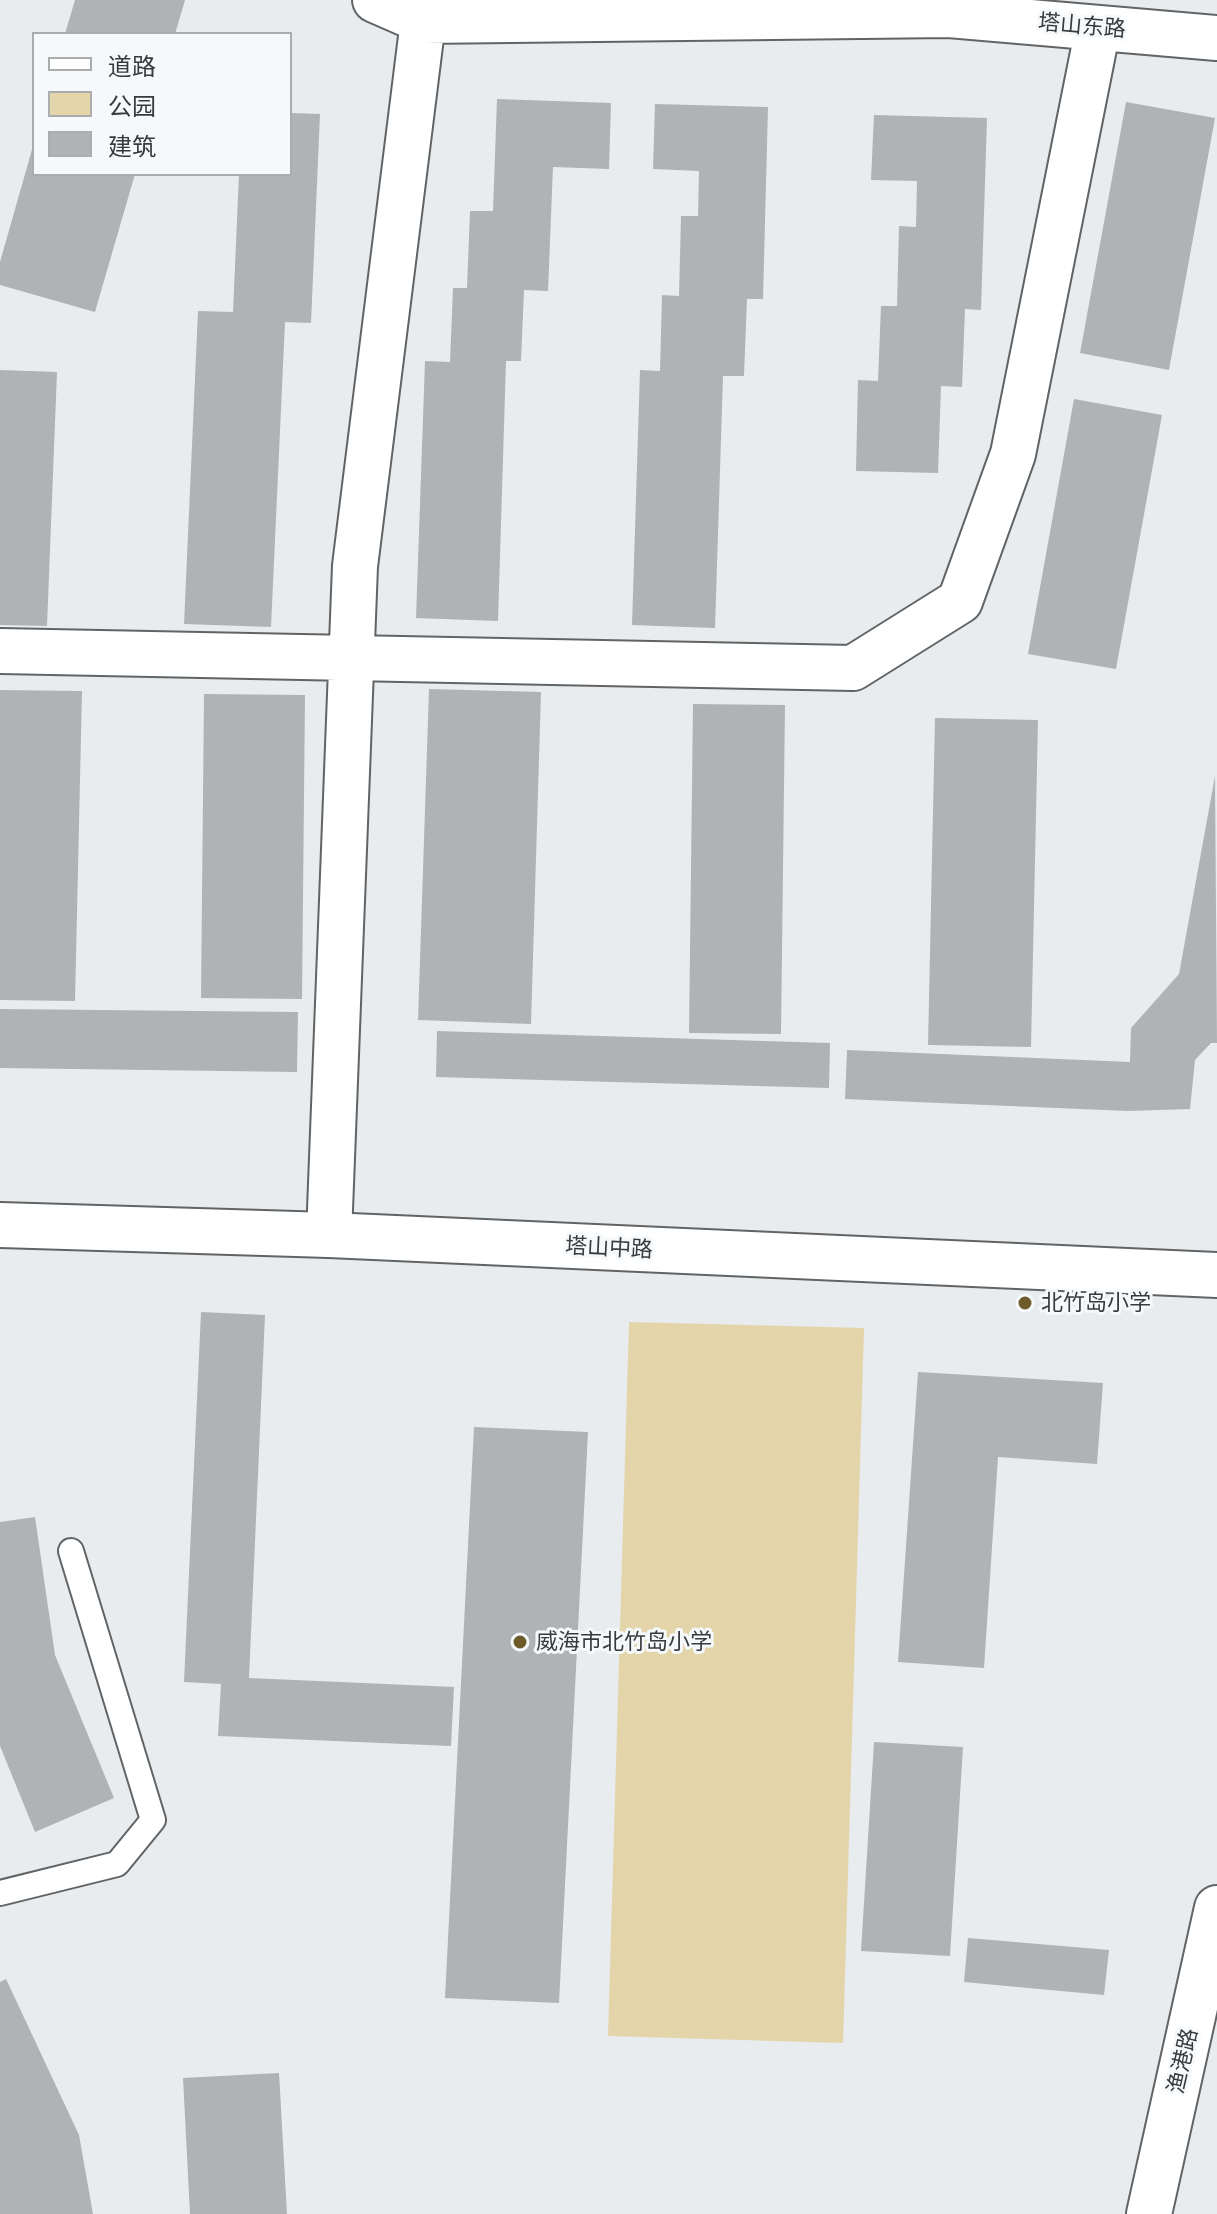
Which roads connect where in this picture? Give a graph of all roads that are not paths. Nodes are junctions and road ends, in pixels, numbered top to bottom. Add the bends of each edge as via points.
1 (375, 0) edge
2 (891, 8) edge
3 (423, 21) junction
4 (1098, 28) junction
5 (1217, 38) edge
6 (0, 651) edge
7 (352, 659) junction
8 (0, 1225) edge
9 (329, 1235) junction
10 (1217, 1275) edge
11 (71, 1551) dead end
12 (0, 1893) edge
13 (1217, 1908) edge
14 (1149, 2214) edge

1 - 3 street, 塔山东路
2 - 3 street, 塔山东路
2 - 4 street, 塔山东路
3 - 7 street via 355,566
4 - 5 street, 塔山东路
4 - 7 street via 1013,454 960,601 853,668
6 - 7 street
7 - 9 street
8 - 9 street, 塔山中路
9 - 10 street, 塔山中路
11 - 12 lane via 153,1820 117,1864
13 - 14 street, 渔港路

